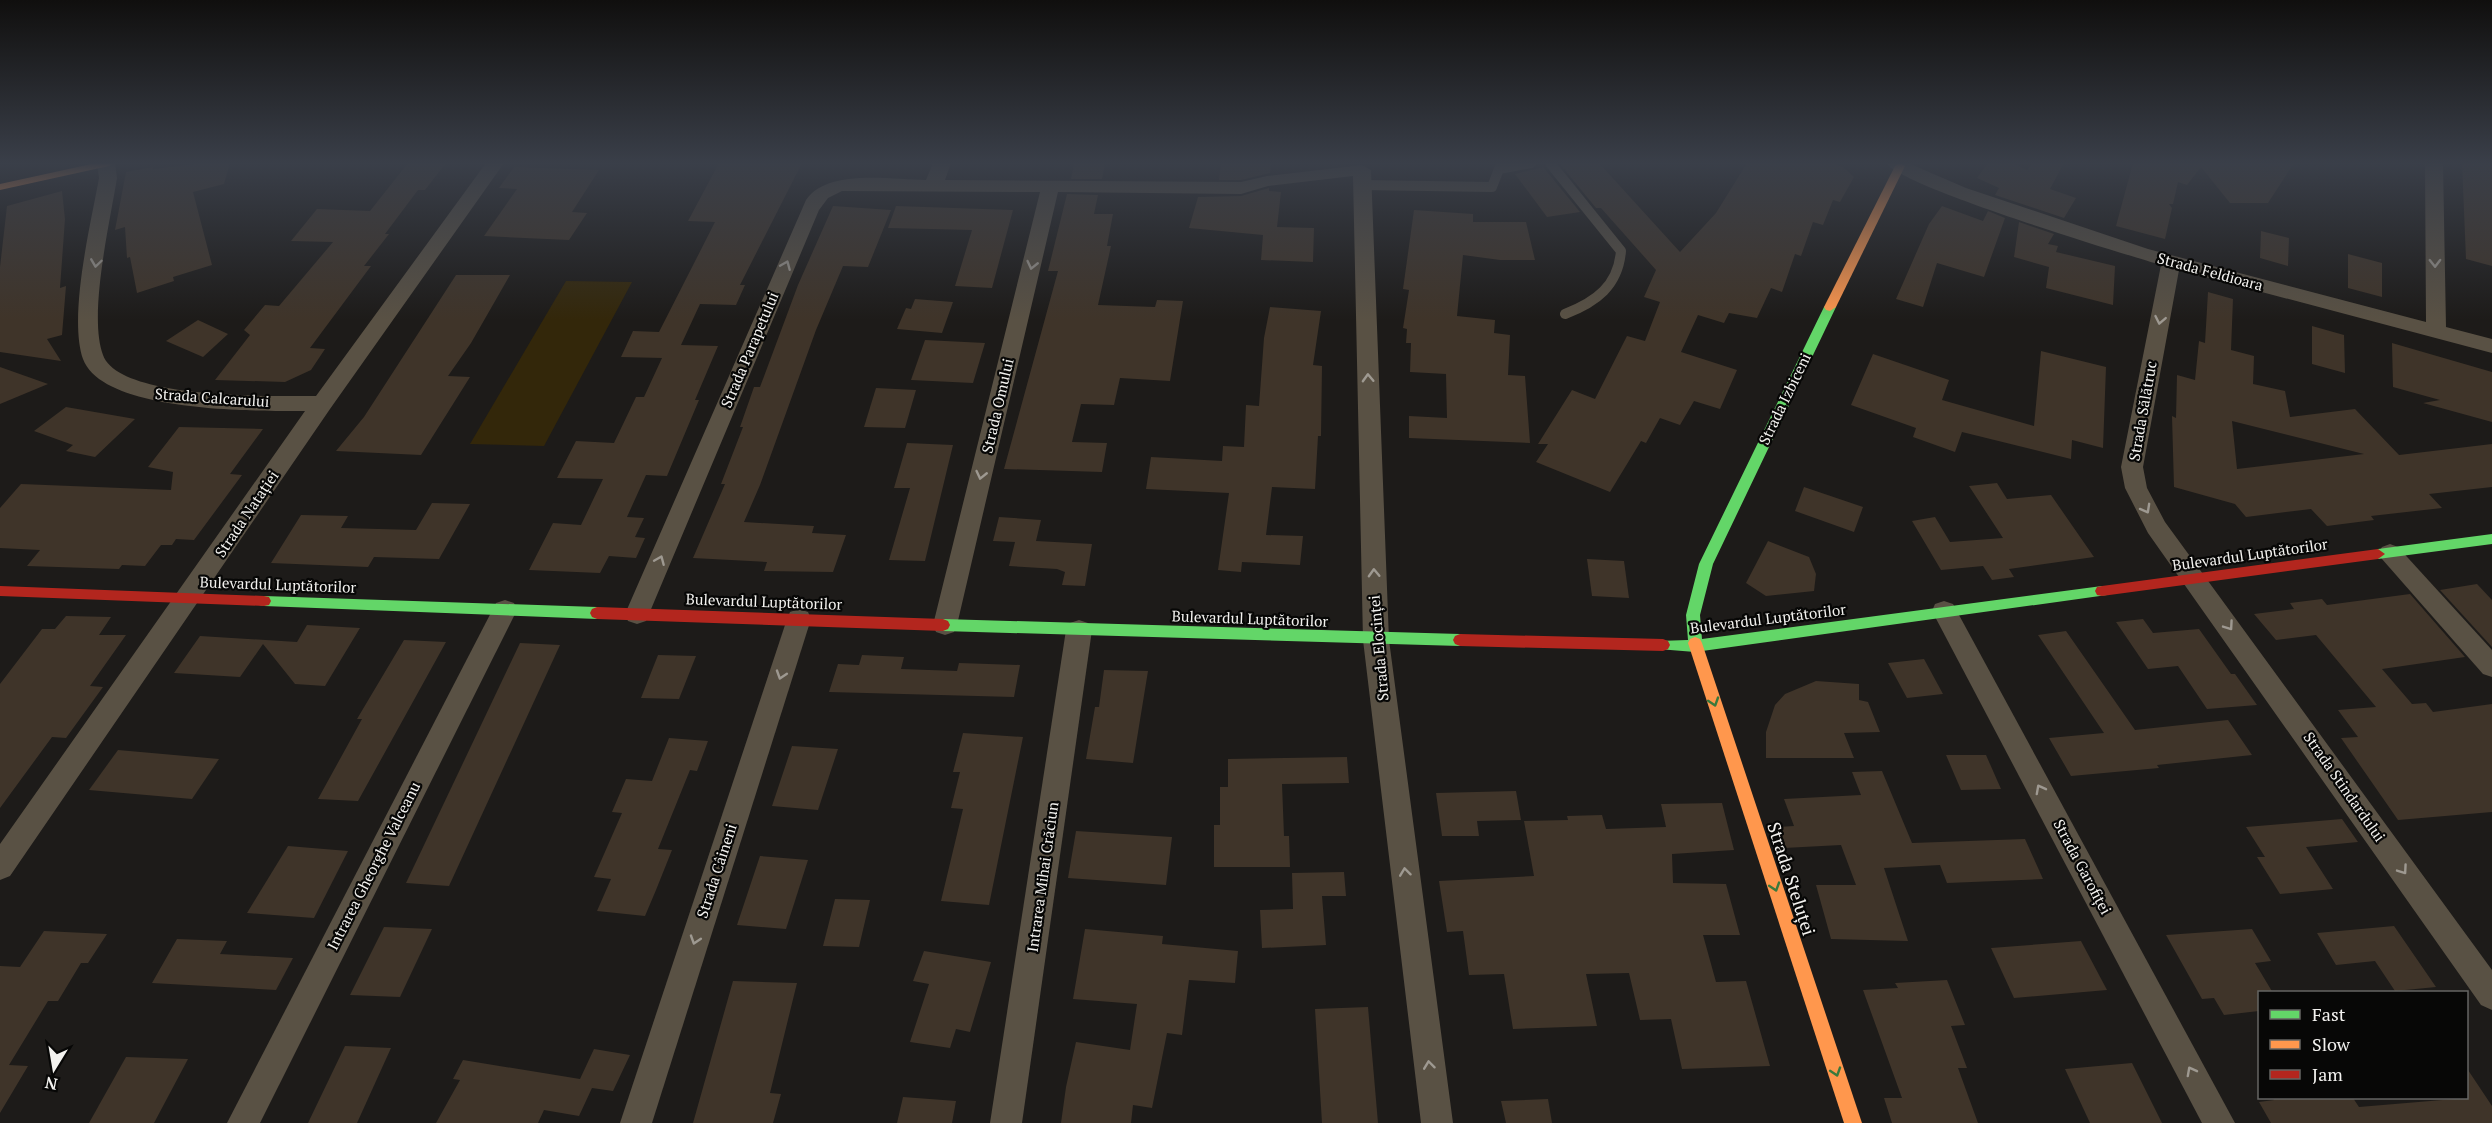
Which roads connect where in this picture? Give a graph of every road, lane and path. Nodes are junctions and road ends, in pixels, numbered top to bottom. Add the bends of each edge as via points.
1 (103, 215) edge
2 (457, 215) edge
3 (808, 215) edge
4 (1043, 215) edge
5 (1364, 215) edge
6 (1592, 215) edge
7 (1873, 215) edge
8 (2030, 215) edge
9 (2435, 215) edge
10 (2171, 262) junction
11 (1565, 314) dead end
12 (2436, 331) junction
13 (2492, 346) edge
14 (322, 404) junction
15 (2492, 539) edge
16 (2390, 553) junction
17 (2195, 579) junction
18 (0, 591) edge
19 (189, 598) junction
20 (505, 610) junction
21 (1944, 611) junction
22 (637, 614) junction
23 (799, 620) junction
24 (945, 625) junction
25 (1079, 630) junction
26 (1376, 640) junction
27 (1695, 646) junction
28 (2492, 667) edge
29 (0, 867) edge
30 (2492, 995) edge
31 (243, 1123) edge
32 (636, 1123) edge
33 (1006, 1123) edge
34 (1437, 1123) edge
35 (1853, 1123) edge
36 (2219, 1123) edge

1 -> 14 street, Strada Calcarului via 88,319 95,361 114,379 144,392 185,398
2 - 14 street, Strada Natației
22 -> 3 street, Strada Parapetului
4 -> 24 street, Strada Omului
26 -> 5 street, Strada Elocinței
6 - 11 lane via 1621,251 1622,265 1614,283 1585,307
7 - 27 street, Strada Izbiceni via 1706,564 1693,615
8 - 10 street, Strada Feldioara
9 -> 12 street
10 - 12 street, Strada Feldioara
10 -> 17 street, Strada Sălătruc via 2132,467 2145,508
12 - 13 street, Strada Feldioara
14 - 19 street, Strada Natației
15 - 16 street, Bulevardul Luptătorilor
16 - 17 street, Bulevardul Luptătorilor
16 - 28 street
17 - 21 street, Bulevardul Luptătorilor
17 -> 30 street, Strada Stindardului
18 - 19 street, Bulevardul Luptătorilor
19 - 20 street, Bulevardul Luptătorilor
19 - 29 street, Strada Natației
20 - 22 street, Bulevardul Luptătorilor
20 - 31 street, Intrarea Gheorghe Valceanu
21 - 27 street, Bulevardul Luptătorilor
36 -> 21 street, Strada Garofiței
22 - 23 street, Bulevardul Luptătorilor
23 - 24 street, Bulevardul Luptătorilor
23 -> 32 street, Strada Câineni
24 - 25 street, Bulevardul Luptătorilor
25 - 26 street, Bulevardul Luptătorilor
25 - 33 street, Intrarea Mihai Crăciun
26 - 27 street, Bulevardul Luptătorilor
34 -> 26 street, Strada Elocinței
27 -> 35 street, Strada Steluței

